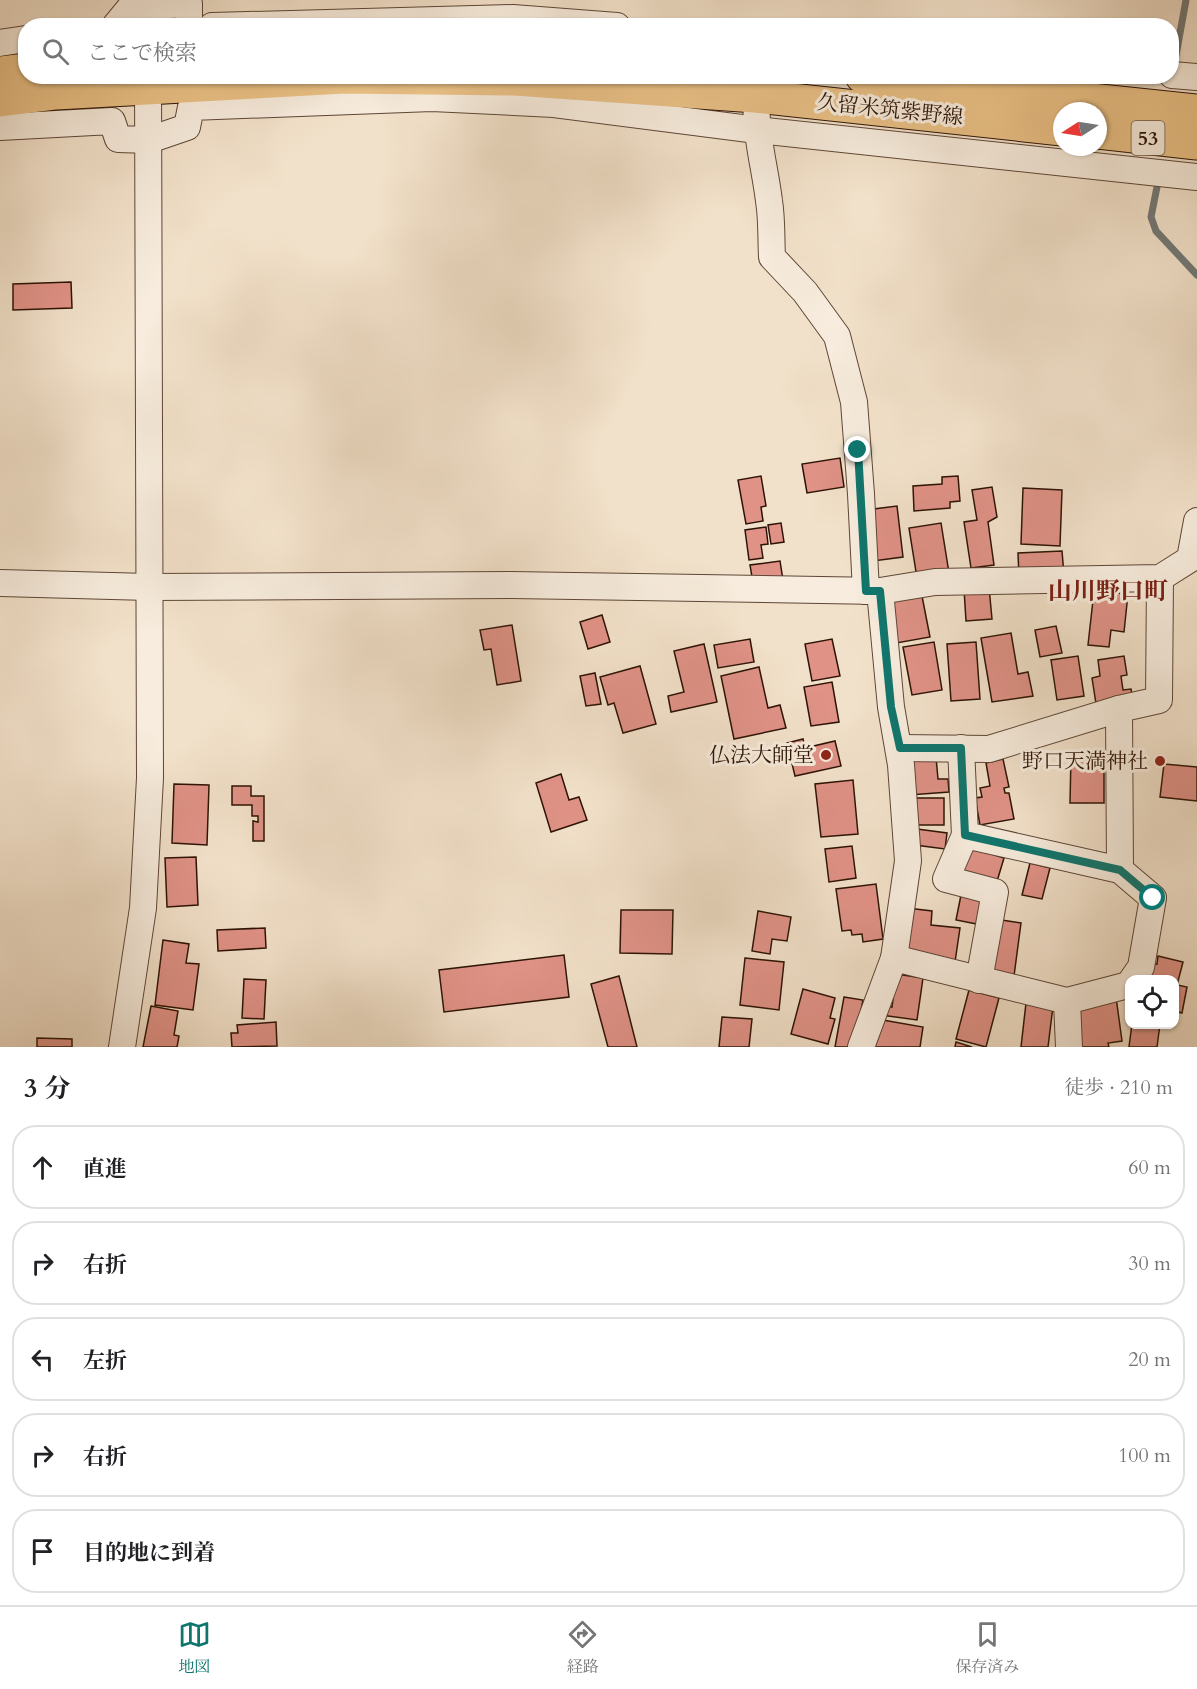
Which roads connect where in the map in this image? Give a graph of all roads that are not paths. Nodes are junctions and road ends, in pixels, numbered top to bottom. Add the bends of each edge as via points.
1 (149, 10) edge
2 (461, 10) edge
3 (122, 18) edge
4 (189, 18) edge
5 (336, 18) edge
6 (513, 18) edge
7 (18, 40) edge
8 (0, 43) edge
9 (18, 71) edge
10 (0, 73) edge
11 (1179, 76) edge
12 (1197, 77) edge
13 (131, 84) edge
14 (148, 84) edge
15 (689, 84) edge
16 (939, 84) edge
17 (758, 86) edge
18 (0, 100) edge
19 (1197, 111) edge
20 (0, 127) edge
21 (1053, 128) edge
22 (757, 130) junction
23 (1107, 133) edge
24 (149, 140) junction
25 (1197, 143) edge
26 (1197, 177) edge
27 (1197, 521) edge
28 (1160, 578) junction
29 (0, 583) edge
30 (149, 586) junction
31 (873, 591) junction
32 (1119, 709) junction
33 (900, 748) junction
34 (961, 748) junction
35 (965, 835) junction
36 (1120, 870) junction
37 (894, 958) junction
38 (1136, 975) edge
39 (979, 980) junction
40 (1125, 986) edge
41 (1067, 1001) junction
42 (122, 1047) edge
43 (861, 1047) edge
44 (1069, 1047) edge

1 - 3 street via 129,9
1 - 4 street via 189,4
2 - 5 street
2 - 6 street
7 - 8 street
9 - 10 main road
11 - 12 street
13 - 18 main road, 久留米筑紫野線
14 - 24 street
15 - 17 main road, 久留米筑紫野線
16 - 19 main road, 久留米筑紫野線 / 53
17 - 21 main road, 久留米筑紫野線
17 - 22 street
20 - 24 street via 112,122 118,140
22 - 24 street via 554,104 432,98 191,107 187,127
22 - 26 street
22 - 31 street via 770,202 772,257 805,292 837,336 854,402
23 - 25 main road, 53
24 - 30 street
27 - 28 street via 1190,559
28 - 31 street via 934,582
28 - 32 street via 1160,700
29 - 30 street
30 - 31 street via 511,585
30 - 42 street via 150,778 143,908
31 - 33 street
32 - 34 street via 990,749
32 - 36 street
33 - 34 street
33 - 37 street via 908,861
34 - 35 street
35 - 36 street
35 - 39 street via 946,879 995,892
36 - 38 street via 1153,898 1142,967
37 - 39 street
37 - 43 street
39 - 41 street
40 - 41 street
41 - 44 street

